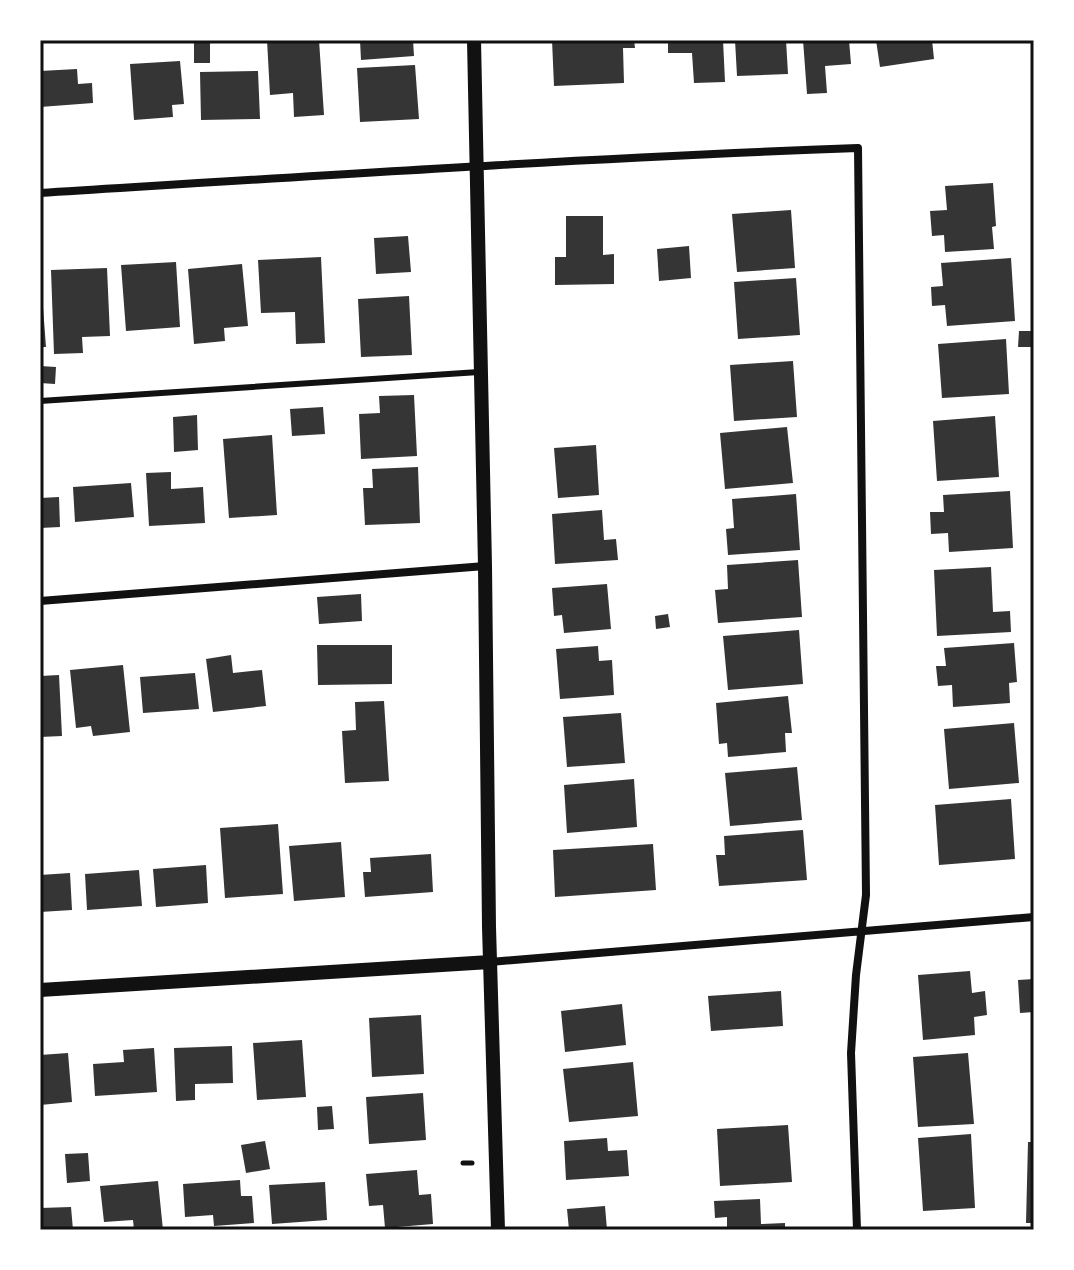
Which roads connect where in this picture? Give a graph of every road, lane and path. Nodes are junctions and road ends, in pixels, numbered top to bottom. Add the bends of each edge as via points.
1 (474, 40) edge
2 (477, 167) junction
3 (40, 193) edge
4 (481, 372) junction
5 (40, 401) edge
6 (485, 566) junction
7 (40, 601) edge
8 (1034, 917) edge
9 (862, 933) junction
10 (490, 962) junction
11 (40, 990) edge
12 (463, 1163) dead end
13 (472, 1163) dead end
14 (498, 1230) edge
15 (857, 1230) edge

1 - 2 street
2 - 3 street
2 - 4 street
2 - 9 street via 858,148 866,895
4 - 5 lane
4 - 6 street
6 - 7 street
6 - 10 street
8 - 9 street
9 - 10 street
9 - 15 street via 851,1053
10 - 11 street
10 - 14 street
12 - 13 path

